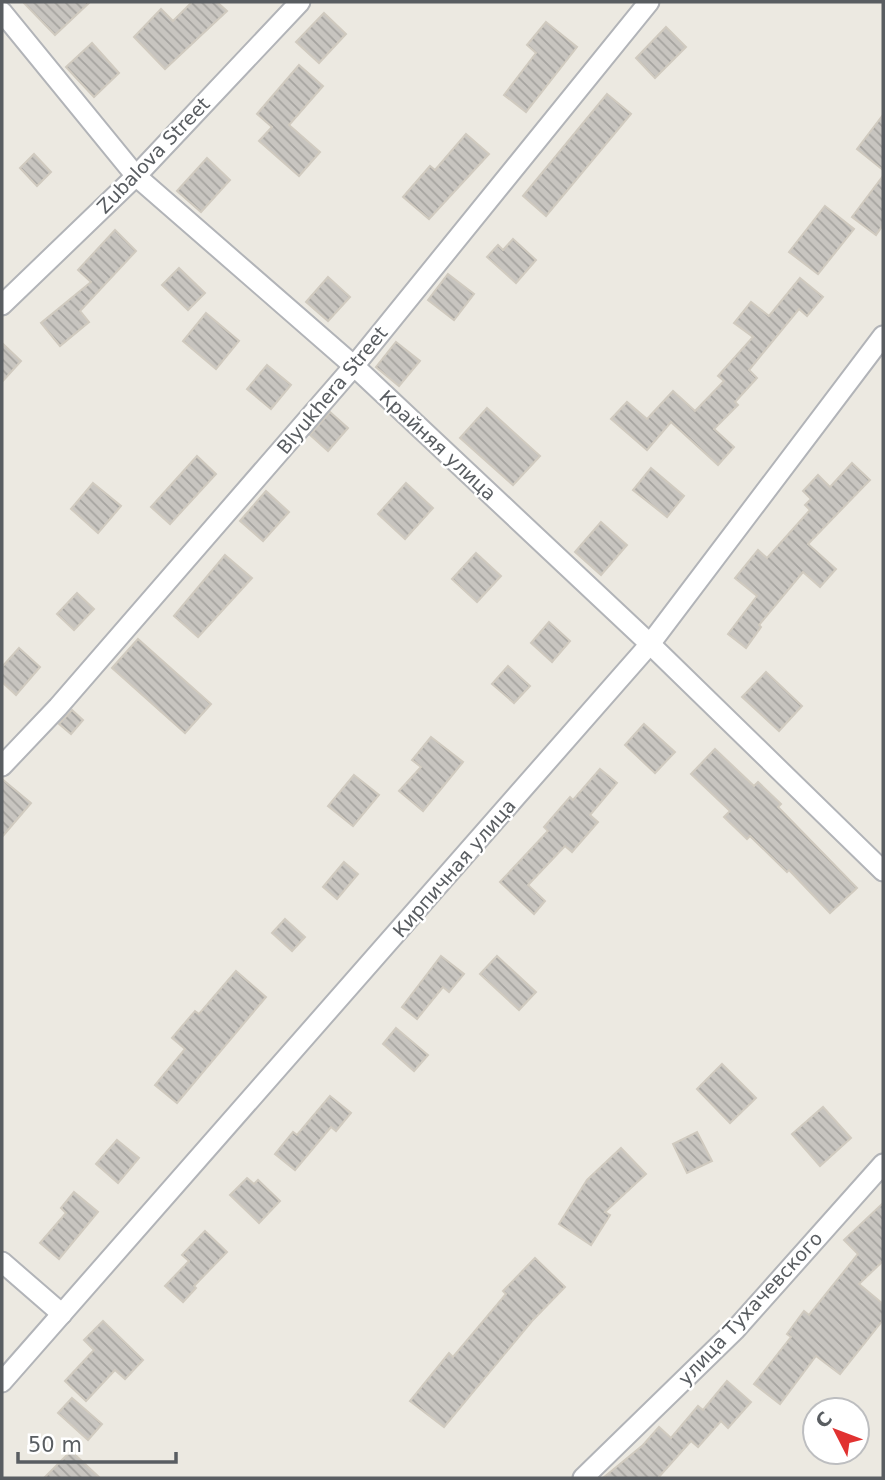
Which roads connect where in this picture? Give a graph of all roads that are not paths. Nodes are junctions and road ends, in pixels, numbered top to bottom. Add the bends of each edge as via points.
1 (300, 2) edge
2 (649, 2) edge
3 (2, 12) edge
4 (136, 176) junction
5 (2, 305) edge
6 (883, 336) edge
7 (354, 366) junction
8 (650, 645) junction
9 (2, 766) edge
10 (883, 871) edge
11 (883, 1164) edge
12 (2, 1262) edge
13 (62, 1314) junction
14 (2, 1382) edge
15 (583, 1478) edge

1 - 4 street, Zubalova Street
2 - 7 street, Blyukhera Street
3 - 4 street, Крайняя улица
4 - 5 street, Zubalova Street
4 - 7 street, Крайняя улица
6 - 8 street, Кирпичная улица
7 - 8 street, Крайняя улица
7 - 9 street, Blyukhera Street
8 - 10 street, Крайняя улица
8 - 13 street, Кирпичная улица
11 - 15 street, улица Тухачевского via 735,1330
12 - 13 street
13 - 14 street, Кирпичная улица

